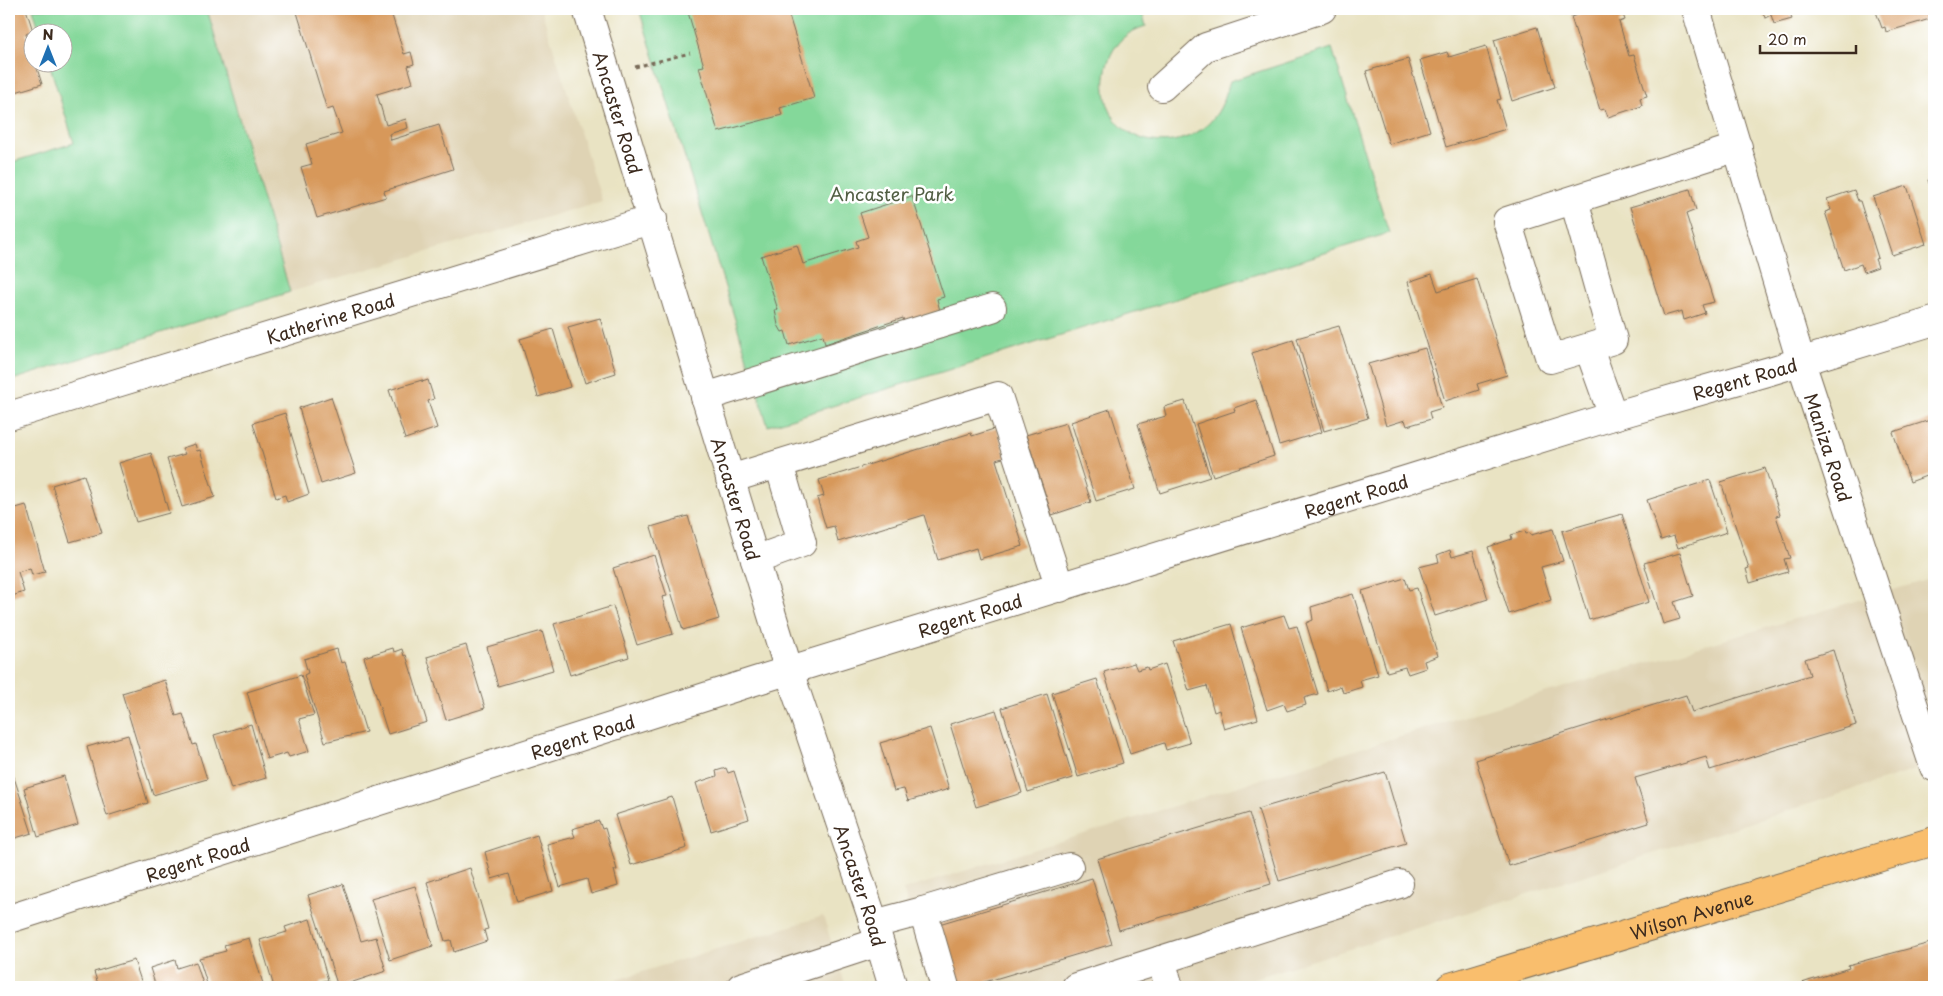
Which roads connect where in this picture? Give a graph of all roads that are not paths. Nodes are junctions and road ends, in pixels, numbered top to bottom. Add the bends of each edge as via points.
1 (587, 9) edge
2 (1322, 9) edge
3 (1696, 9) edge
4 (1162, 87) dead end
5 (1738, 147) junction
6 (1574, 200) junction
7 (653, 219) junction
8 (992, 308) dead end
9 (1934, 321) edge
10 (1589, 349) junction
11 (1801, 362) junction
12 (706, 398) junction
13 (9, 416) edge
14 (1613, 416) junction
15 (779, 464) junction
16 (730, 479) junction
17 (755, 560) junction
18 (1060, 588) junction
19 (789, 671) junction
20 (1934, 767) edge
21 (1934, 841) edge
22 (1070, 867) dead end
23 (1399, 884) dead end
24 (923, 910) junction
25 (9, 919) edge
26 (876, 933) junction
27 (1161, 960) junction
28 (1107, 982) edge
29 (741, 987) edge
30 (893, 987) edge
31 (945, 987) edge
32 (1076, 987) edge
33 (1169, 987) edge
34 (1450, 987) edge

1 - 7 street, Ancaster Road
2 - 4 street via 1206,47
3 - 5 street, Maniza Road
5 - 6 street
5 - 11 street, Maniza Road
6 - 10 street via 1613,340
6 - 10 street via 1507,221 1550,359
7 - 12 street, Ancaster Road
7 - 13 street, Katherine Road
8 - 12 street
9 - 11 street, Regent Road
10 - 14 street
11 - 14 street, Regent Road
11 - 20 street, Maniza Road
12 - 16 street, Ancaster Road
14 - 18 street, Regent Road
15 - 16 street
15 - 17 street via 802,543
15 - 18 street via 998,396
16 - 17 street, Ancaster Road
17 - 19 street, Ancaster Road
18 - 19 street, Regent Road
19 - 25 street, Regent Road
19 - 26 street, Ancaster Road
21 - 34 main road, Wilson Avenue
22 - 24 street
23 - 27 street
24 - 26 street
24 - 31 street
26 - 29 street
26 - 30 street, Ancaster Road
27 - 28 street
27 - 33 street
28 - 32 street

